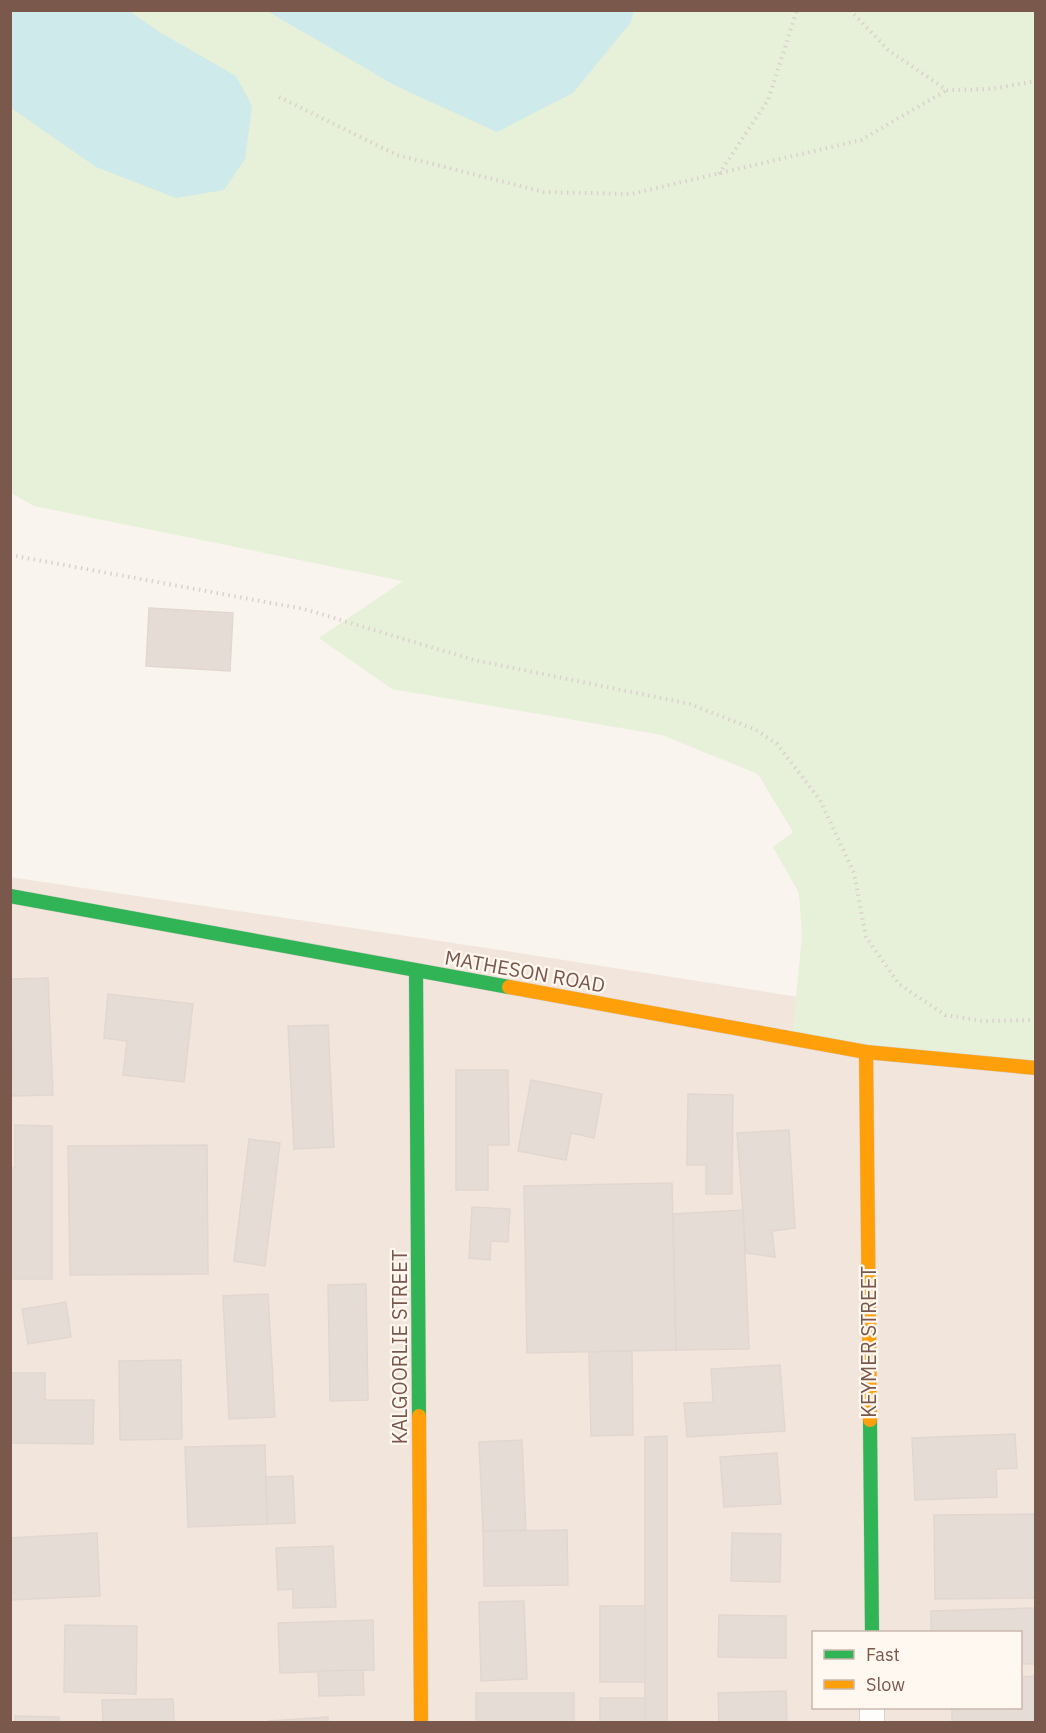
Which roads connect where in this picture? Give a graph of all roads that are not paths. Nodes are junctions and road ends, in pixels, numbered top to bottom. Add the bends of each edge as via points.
1 (10, 896) edge
2 (416, 971) junction
3 (866, 1052) junction
4 (1035, 1068) edge
5 (872, 1631) edge
6 (421, 1722) edge

1 - 2 street, MATHESON ROAD
2 - 3 street, MATHESON ROAD
2 - 6 street, KALGOORLIE STREET
3 - 4 street, MATHESON ROAD
3 - 5 street, KEYMER STREET

